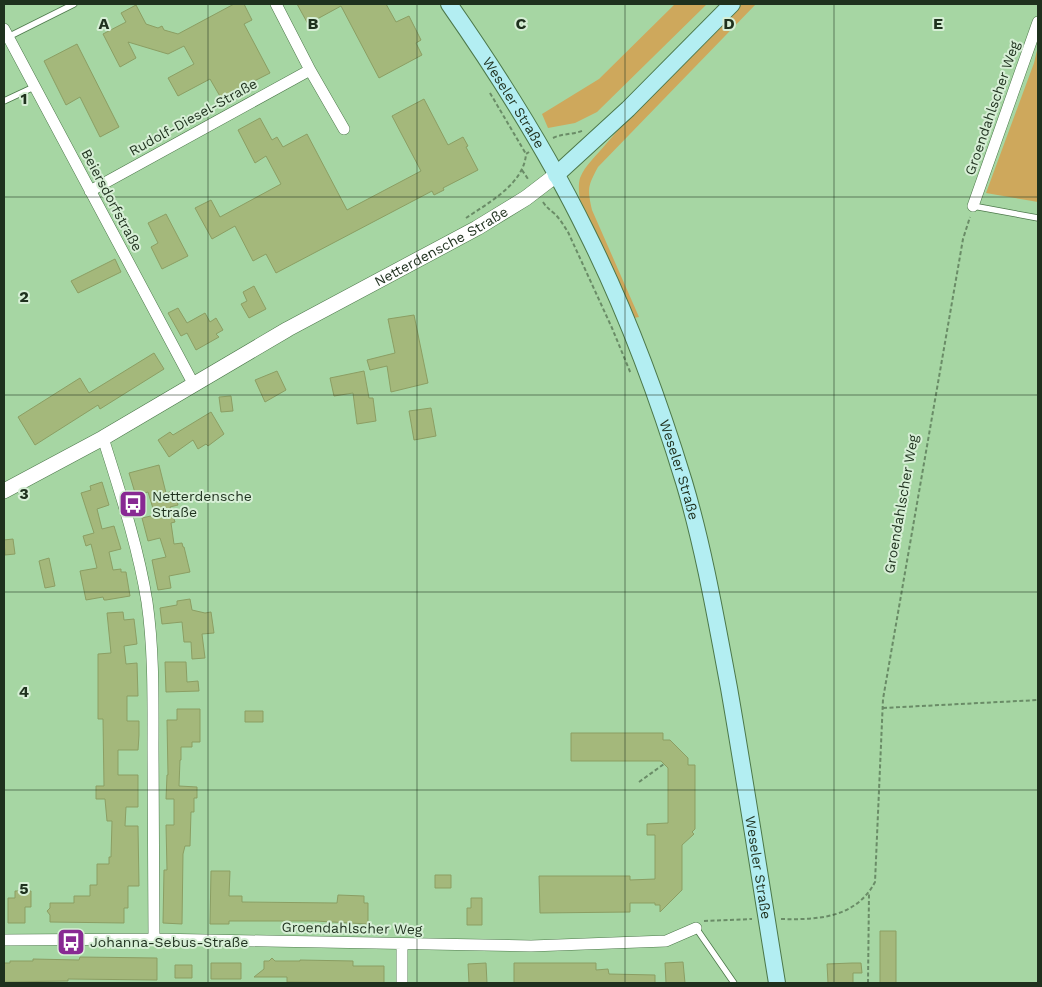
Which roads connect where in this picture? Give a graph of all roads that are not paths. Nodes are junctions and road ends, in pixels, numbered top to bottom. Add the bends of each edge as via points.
1 (74, 4) edge
2 (276, 4) edge
3 (449, 4) edge
4 (732, 4) edge
5 (1038, 23) edge
6 (6, 33) edge
7 (310, 70) junction
8 (34, 87) junction
9 (4, 101) edge
10 (344, 129) dead end
11 (556, 175) junction
12 (90, 191) junction
13 (973, 206) joint
14 (1038, 218) edge
15 (194, 385) junction
16 (103, 438) junction
17 (4, 491) edge
18 (696, 928) joint
19 (154, 939) junction
20 (4, 940) edge
21 (402, 945) junction
22 (402, 983) edge
23 (734, 983) edge
24 (777, 983) edge

1 - 6 lane
2 - 7 street
3 - 11 main road, Weseler Straße via 492,66
4 - 11 main road, Netterdensche Straße via 628,109
5 - 13 street, Groendahlscher Weg
6 - 8 street, Beiersdorfstraße
7 - 10 street
7 - 12 street, Rudolf-Diesel-Straße
8 - 9 lane
8 - 12 street, Beiersdorfstraße
11 - 15 street, Netterdensche Straße via 477,228 288,329
11 - 24 main road, Weseler Straße via 616,295 651,384 684,484 715,611 761,919
12 - 15 street, Beiersdorfstraße
13 - 14 lane
15 - 16 street, Netterdensche Straße
16 - 17 street, Netterdensche Straße
16 - 19 street via 139,565 151,637
18 - 21 street, Groendahlscher Weg via 666,940 531,946
18 - 23 lane
19 - 20 street, Groendahlscher Weg
19 - 21 street, Groendahlscher Weg
21 - 22 street

